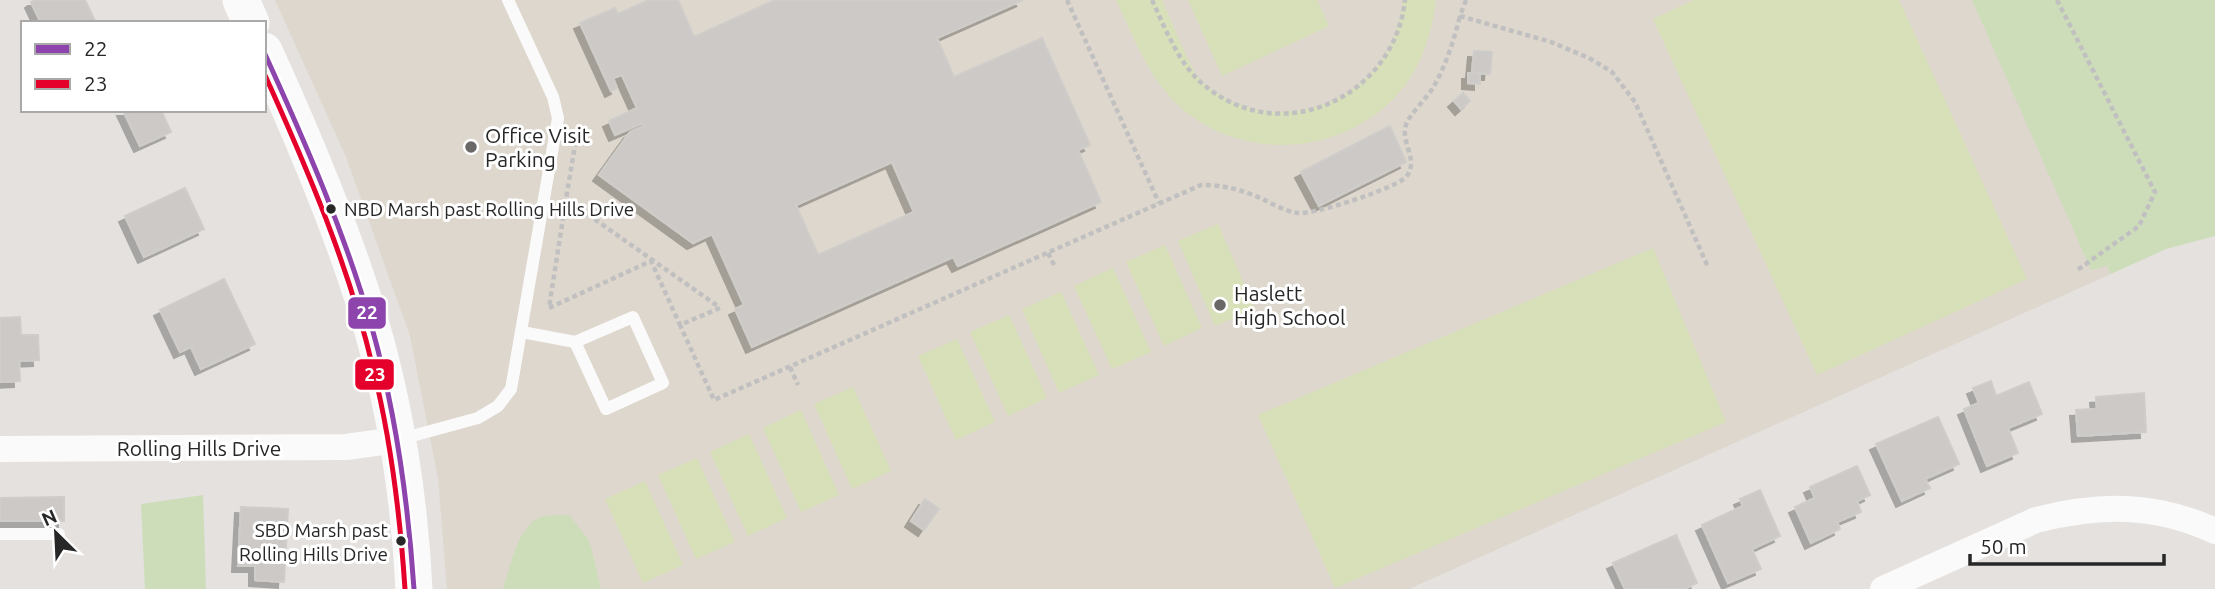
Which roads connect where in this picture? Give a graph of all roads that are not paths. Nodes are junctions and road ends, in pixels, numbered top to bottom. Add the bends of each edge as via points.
1 (241, 0) edge
2 (508, 0) edge
3 (250, 21) edge
4 (266, 56) edge
5 (522, 332) junction
6 (576, 342) junction
7 (397, 440) junction
8 (0, 449) edge
9 (2215, 531) edge
10 (0, 534) edge
11 (59, 534) dead end
12 (414, 589) edge
13 (1883, 589) edge

1 - 3 main road
2 - 5 lane via 553,97 558,118
4 - 7 main road via 323,186 362,293
5 - 6 lane
5 - 7 lane via 511,389 498,406 478,418
6 - 6 lane via 606,408 663,383 633,317
7 - 8 street, Rolling Hills Drive via 346,447
7 - 12 main road
9 - 13 street via 2146,510 2063,513 2036,520
10 - 11 lane

